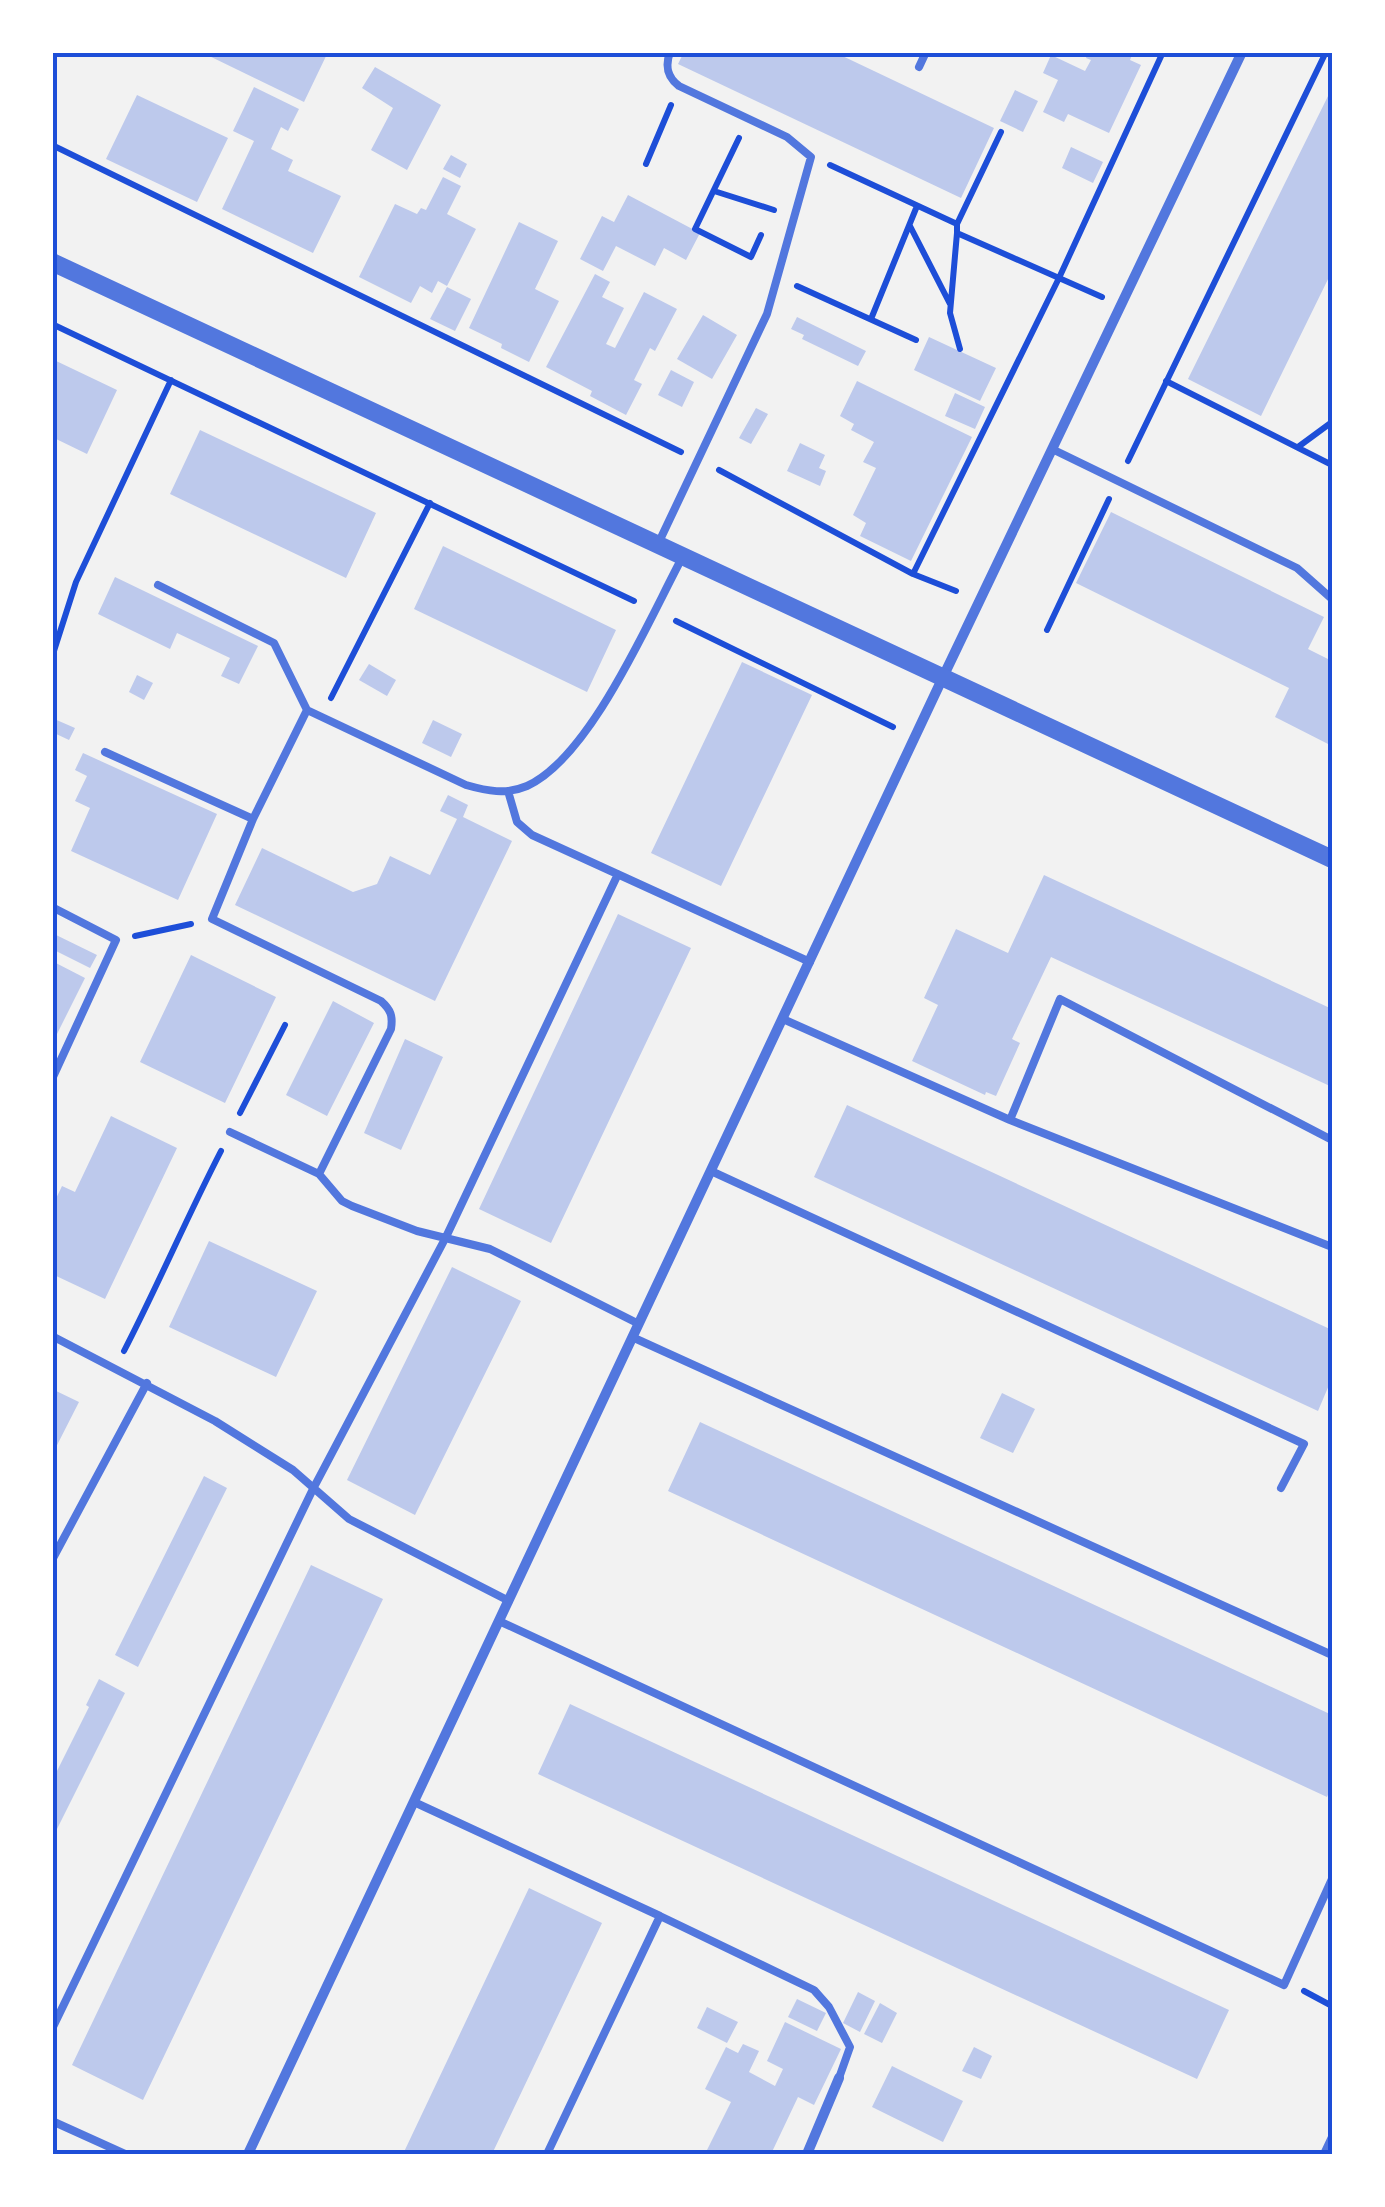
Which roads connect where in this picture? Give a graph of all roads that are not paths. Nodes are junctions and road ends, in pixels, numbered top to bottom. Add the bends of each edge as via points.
1 (670, 52) edge
2 (926, 52) edge
3 (1242, 52) edge
4 (919, 67) dead end
5 (52, 262) edge
6 (1052, 449) junction
7 (658, 544) junction
8 (683, 556) junction
9 (158, 585) dead end
10 (1332, 599) edge
11 (944, 675) junction
12 (307, 710) junction
13 (106, 752) dead end
14 (508, 791) junction
15 (253, 819) junction
16 (1332, 858) edge
17 (618, 874) junction
18 (52, 907) edge
19 (810, 962) junction
20 (782, 1018) junction
21 (52, 1079) edge
22 (1010, 1120) junction
23 (230, 1132) road end
24 (1332, 1140) edge
25 (711, 1172) junction
26 (319, 1174) junction
27 (446, 1237) junction
28 (1332, 1247) edge
29 (638, 1324) junction
30 (52, 1336) edge
31 (632, 1338) junction
32 (147, 1383) junction
33 (1282, 1488) dead end
34 (313, 1489) junction
35 (52, 1560) edge
36 (509, 1601) junction
37 (499, 1621) junction
38 (1332, 1655) edge
39 (414, 1802) junction
40 (1332, 1880) edge
41 (660, 1916) junction
42 (52, 2029) edge
43 (840, 2078) joint
44 (52, 2121) edge
45 (1332, 2138) edge
46 (125, 2154) edge
47 (248, 2154) edge
48 (546, 2154) edge
49 (806, 2154) edge
50 (1324, 2154) edge

1 - 7 lane via 668,73 679,86 788,138 811,156 765,319
2 - 4 lane
3 - 6 street
5 - 7 street
6 - 10 lane via 1297,568
6 - 11 street
7 - 8 street
8 - 11 street
8 - 14 lane via 585,732 546,772
9 - 12 lane via 274,644
11 - 16 street
11 - 19 street
12 - 14 lane via 466,786
12 - 15 lane
13 - 15 lane
14 - 17 lane via 524,829
15 - 26 lane via 212,919 381,1001 393,1019
17 - 19 lane
17 - 27 lane
18 - 21 lane via 116,940
19 - 20 street
20 - 22 lane
20 - 25 street
22 - 24 lane via 1060,999
22 - 28 lane
23 - 26 lane
25 - 29 street
25 - 33 lane via 1304,1444
26 - 27 lane via 352,1206
27 - 29 lane via 490,1249
27 - 34 lane
29 - 31 street
30 - 32 lane
31 - 36 street
31 - 38 lane
32 - 34 lane via 293,1470
32 - 35 lane
34 - 36 lane via 349,1518
34 - 42 lane
36 - 37 street
37 - 39 street
37 - 40 lane via 1284,1985
39 - 41 lane
39 - 47 street
41 - 43 lane via 814,1990 850,2047
41 - 48 lane
43 - 49 street
44 - 46 lane
45 - 50 lane

